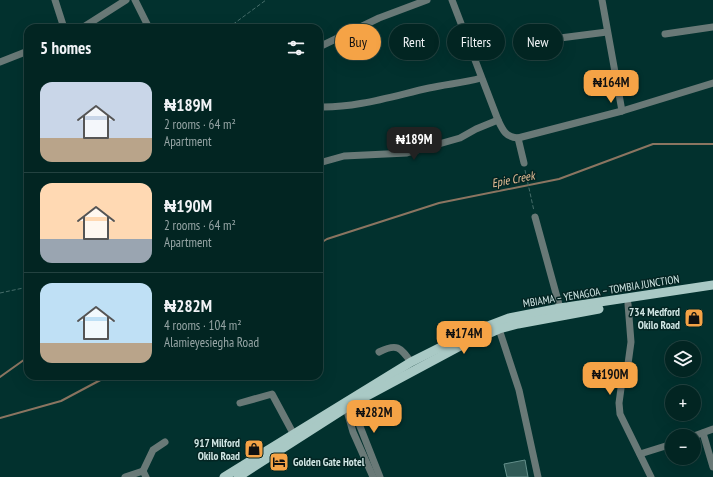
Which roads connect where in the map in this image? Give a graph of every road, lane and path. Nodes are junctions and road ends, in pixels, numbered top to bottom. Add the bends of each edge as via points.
1 (55, 0) edge
2 (126, 0) edge
3 (134, 0) edge
4 (266, 0) edge
5 (427, 0) edge
6 (452, 0) edge
7 (602, 0) edge
8 (63, 24) edge
9 (88, 24) edge
10 (146, 24) edge
11 (233, 24) edge
12 (713, 27) edge
13 (607, 32) junction
14 (665, 34) dead end
15 (563, 38) edge
16 (323, 45) edge
17 (24, 53) edge
18 (0, 62) edge
19 (481, 78) junction
20 (713, 83) edge
21 (323, 107) edge
22 (622, 111) junction
23 (498, 120) junction
24 (518, 138) junction
25 (323, 162) edge
26 (524, 163) joint
27 (535, 217) joint
28 (713, 285) edge
29 (24, 288) edge
30 (0, 292) edge
31 (713, 292) edge
32 (628, 304) junction
33 (560, 308) junction
34 (499, 329) junction
35 (379, 352) dead end
36 (411, 362) junction
37 (240, 403) dead end
38 (348, 403) junction
39 (713, 429) edge
40 (293, 433) junction
41 (703, 433) joint
42 (166, 442) dead end
43 (665, 446) edge
44 (640, 454) junction
45 (713, 467) edge
46 (144, 474) edge
47 (126, 477) edge
48 (224, 477) edge
49 (238, 477) edge
50 (373, 477) edge
51 (380, 477) edge
52 (538, 477) edge
53 (651, 477) edge

1 - 8 street
2 - 9 street
3 - 10 street
4 - 11 path
5 - 16 street via 379,18
6 - 19 street
7 - 13 street
12 - 14 street
13 - 15 street
13 - 22 street
17 - 18 street
19 - 21 street via 357,104
19 - 23 street
20 - 22 street
22 - 24 street
23 - 24 street via 510,138
23 - 25 street via 460,138 407,153 344,156
24 - 26 street
26 - 27 path
27 - 33 street
28 - 33 main road, MBIAMA – YENAGOA – TOMBIA JUNCTION
29 - 30 path
31 - 32 main road, MBIAMA – YENAGOA – TOMBIA JUNCTION
32 - 34 main road, MBIAMA – YENAGOA – TOMBIA JUNCTION via 554,316
32 - 44 street via 631,342 619,404 620,414
33 - 36 main road, MBIAMA – YENAGOA – TOMBIA JUNCTION via 509,318 467,334
34 - 38 main road, MBIAMA – YENAGOA – TOMBIA JUNCTION via 434,358
34 - 52 street via 519,390
35 - 36 street via 396,346
36 - 38 main road, MBIAMA – YENAGOA – TOMBIA JUNCTION
37 - 40 street via 272,394
38 - 40 main road, MBIAMA – YENAGOA – TOMBIA JUNCTION
38 - 49 main road, MBIAMA – YENAGOA – TOMBIA JUNCTION
38 - 50 street via 353,432
38 - 51 street
39 - 41 street
40 - 48 main road, MBIAMA – YENAGOA – TOMBIA JUNCTION
41 - 45 street
42 - 46 street via 153,450
43 - 44 street
44 - 53 street
46 - 47 street

